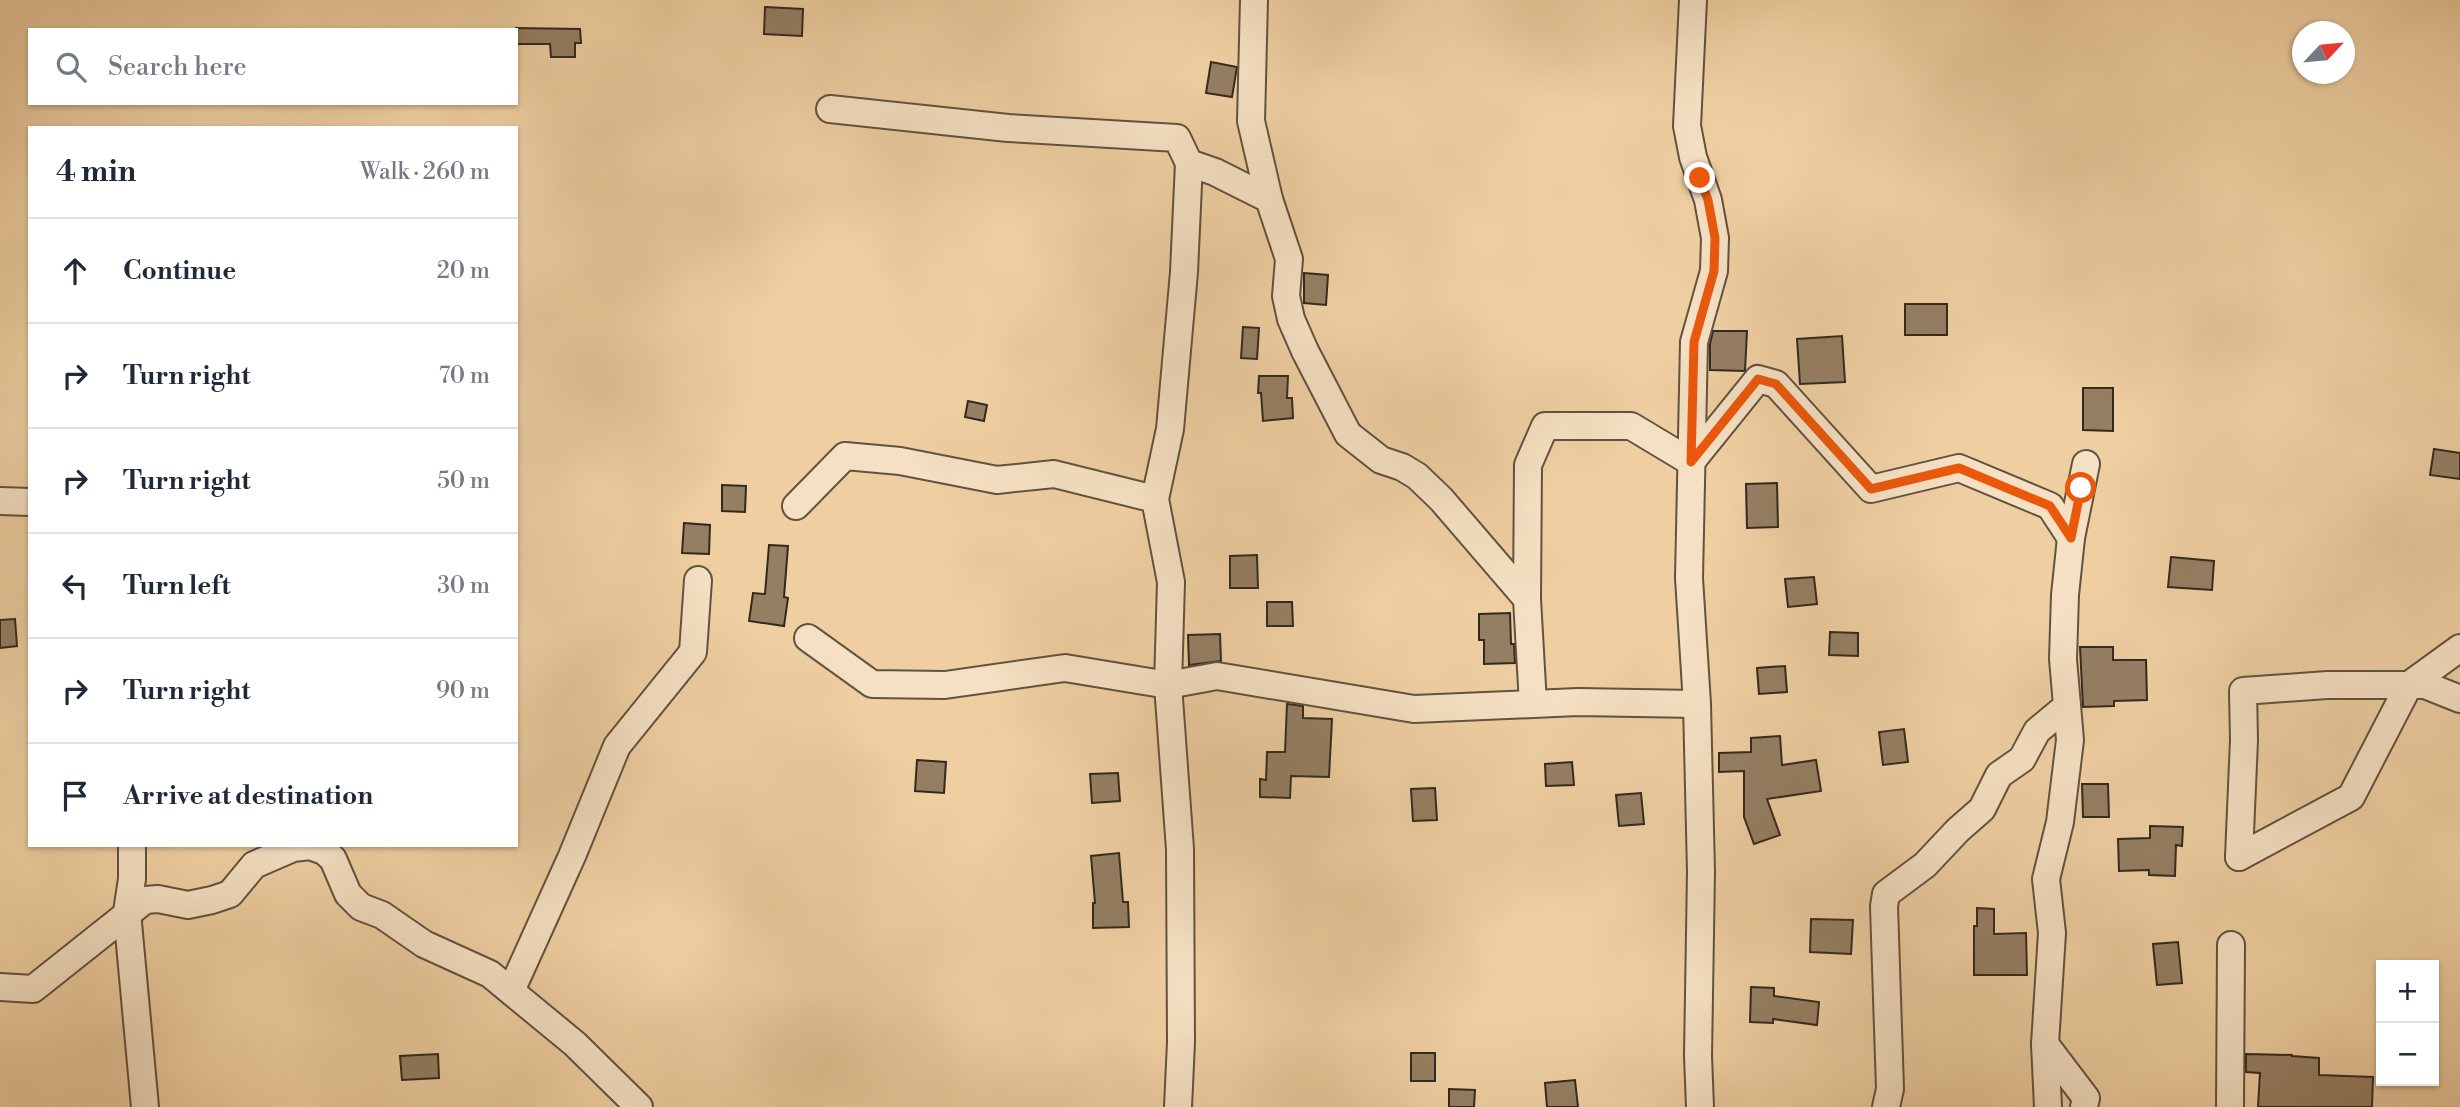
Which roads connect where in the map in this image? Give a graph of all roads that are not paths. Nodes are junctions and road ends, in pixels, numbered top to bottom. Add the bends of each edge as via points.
1 (1254, 0) edge
2 (1693, 0) edge
3 (830, 108) dead end
4 (1189, 163) junction
5 (1269, 199) junction
6 (1691, 462) junction
7 (2086, 464) dead end
8 (1155, 499) junction
9 (0, 501) edge
10 (28, 502) edge
11 (796, 506) dead end
12 (2071, 538) junction
13 (698, 580) dead end
14 (1527, 599) junction
15 (808, 639) dead end
16 (2460, 648) edge
17 (1168, 685) junction
18 (2409, 685) junction
19 (2460, 699) edge
20 (1533, 704) junction
21 (1697, 704) junction
22 (2067, 706) junction
23 (132, 847) edge
24 (302, 847) edge
25 (314, 847) edge
26 (127, 912) junction
27 (2231, 945) dead end
28 (0, 987) edge
29 (510, 991) junction
30 (2045, 1044) junction
31 (145, 1107) edge
32 (639, 1107) edge
33 (1178, 1107) edge
34 (1700, 1107) edge
35 (1886, 1107) edge
36 (2048, 1107) edge
37 (2084, 1107) edge
38 (2230, 1107) edge

1 - 5 street via 1251,121
2 - 6 street via 1687,126 1715,238 1714,271 1694,342
3 - 4 street via 1008,128 1177,138
4 - 5 street
4 - 8 street via 1170,429
5 - 14 street via 1289,259 1286,296 1291,319 1348,434 1381,460 1417,476
6 - 12 street via 1758,379 1776,384 1871,489 1959,468 2050,506
6 - 14 street via 1631,426 1545,426 1528,465
6 - 21 street via 1689,578
7 - 12 street
8 - 11 street via 1054,474 997,480 900,461 845,456
8 - 17 street via 1171,582
9 - 10 street
12 - 22 street via 2064,634
13 - 29 street via 693,652 617,746
14 - 20 street
15 - 17 street via 872,684 945,685 1065,668
16 - 18 street
17 - 20 street via 1217,676 1414,709
17 - 33 street via 1180,849
18 - 18 street via 2243,691 2239,857 2351,797
18 - 19 street via 2424,685
20 - 21 street
21 - 34 street
22 - 30 street via 2070,740 2060,822 2046,879 2052,933
22 - 35 street via 2037,731 2022,759 1999,775 1982,809 1925,865 1886,894 1890,1088
23 - 26 street
24 - 26 street via 254,865 230,894 188,905 145,900
25 - 29 street via 333,859 348,894 361,907 382,915 424,944 489,974
26 - 28 street via 33,989
26 - 31 street
27 - 38 street
29 - 32 street via 575,1044
30 - 36 street
30 - 37 street via 2086,1098

